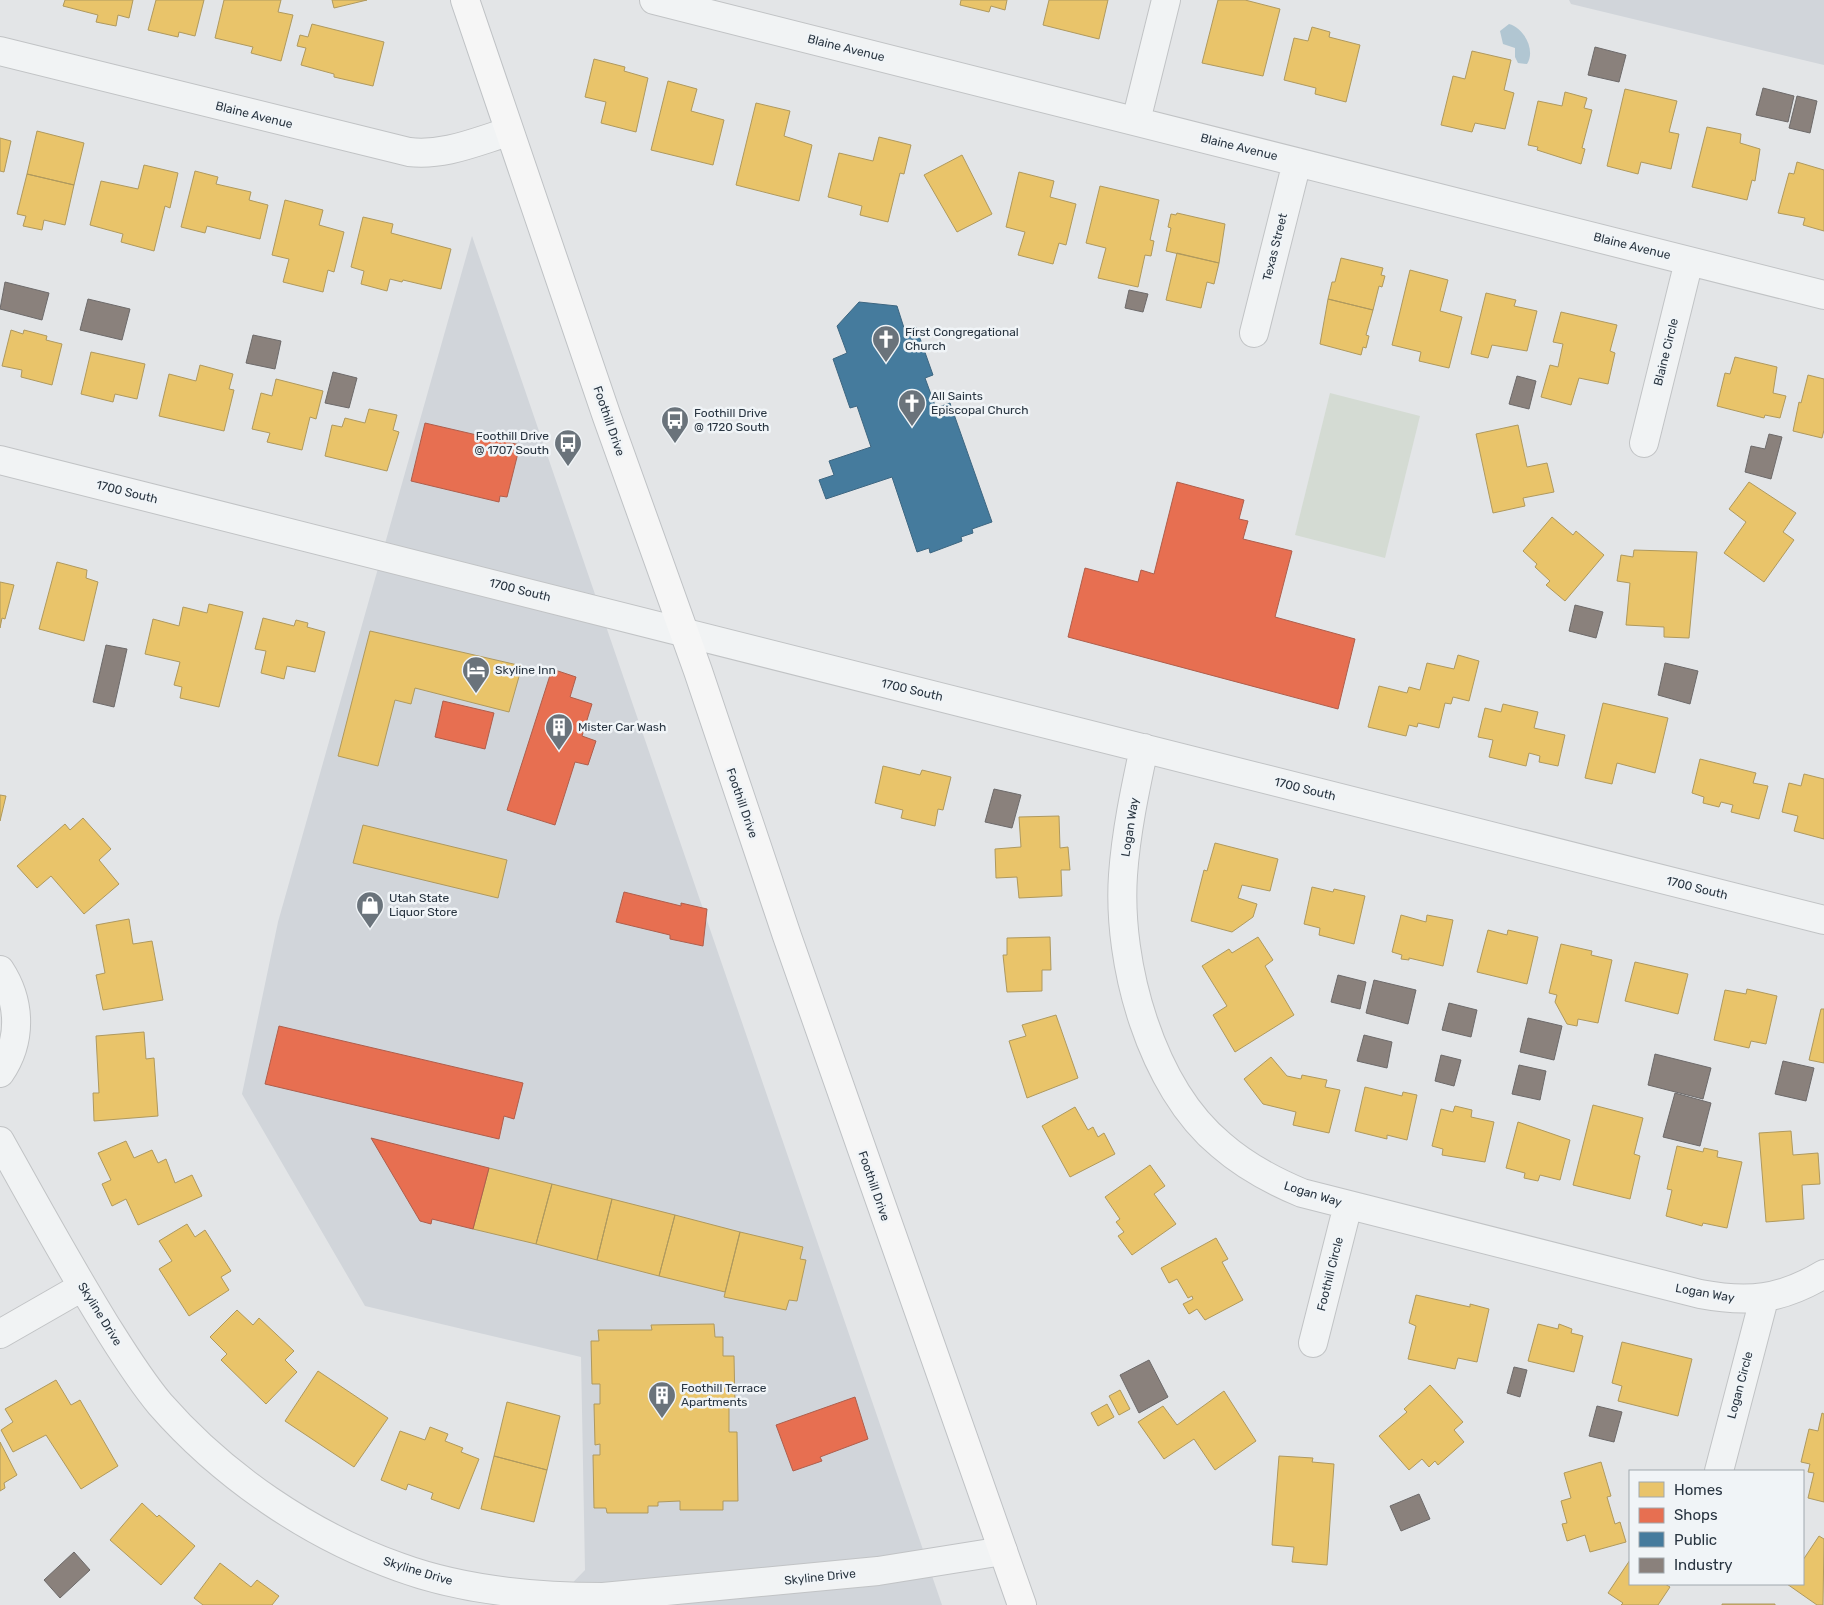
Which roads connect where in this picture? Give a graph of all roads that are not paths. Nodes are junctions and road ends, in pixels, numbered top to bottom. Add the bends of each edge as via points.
1 (465, 0) edge
2 (654, 0) edge
3 (1166, 0) edge
4 (0, 51) edge
5 (1136, 121) junction
6 (508, 132) junction
7 (1297, 162) junction
8 (1689, 261) junction
9 (1824, 295) edge
10 (1254, 333) dead end
11 (1644, 443) dead end
12 (0, 460) edge
13 (684, 634) junction
14 (1144, 748) junction
15 (1824, 920) edge
16 (0, 970) edge
17 (0, 1073) edge
18 (0, 1141) edge
19 (1348, 1205) junction
20 (1824, 1274) edge
21 (82, 1287) junction
22 (1764, 1299) junction
23 (0, 1334) edge
24 (1313, 1343) dead end
25 (1719, 1470) edge
26 (1003, 1551) junction
27 (1022, 1605) edge

1 - 6 main road, Foothill Drive
2 - 5 street, Blaine Avenue
3 - 5 street
4 - 6 street, Blaine Avenue via 409,152 447,151
5 - 7 street, Blaine Avenue
6 - 13 main road, Foothill Drive
7 - 8 street, Blaine Avenue
7 - 10 street, Texas Street
8 - 9 street, Blaine Avenue
8 - 11 street, Blaine Circle
12 - 13 street, 1700 South via 612,613
13 - 14 street, 1700 South
13 - 26 main road, Foothill Drive via 786,936
14 - 15 street, 1700 South
14 - 19 street, Logan Way via 1127,837 1124,919 1136,997 1162,1066 1197,1121 1240,1160 1275,1182
16 - 17 street via 9,984 16,1032 11,1053
18 - 21 street, Skyline Drive
19 - 22 street, Logan Way via 1700,1294 1730,1299
19 - 24 street, Foothill Circle
20 - 22 street, Logan Way via 1788,1293
21 - 23 street
21 - 26 street, Skyline Drive via 160,1404 211,1454 273,1503 357,1550 400,1568 484,1589 565,1597 603,1597 878,1571
22 - 25 street, Logan Circle
26 - 27 main road, Foothill Drive

